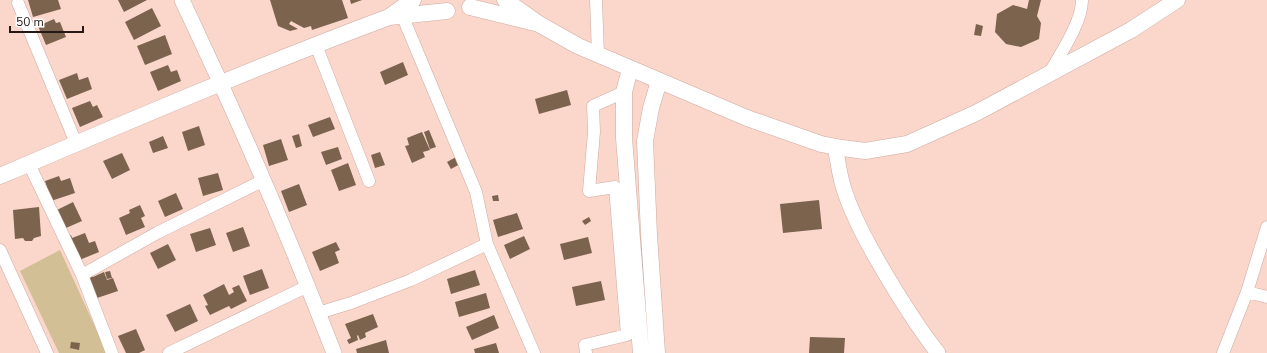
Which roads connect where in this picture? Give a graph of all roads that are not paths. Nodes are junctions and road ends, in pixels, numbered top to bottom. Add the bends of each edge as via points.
1 (182, 0) edge
2 (412, 0) edge
3 (435, 0) edge
4 (505, 0) edge
5 (596, 0) edge
6 (1082, 0) edge
7 (1177, 0) edge
8 (18, 3) dead end
9 (473, 4) edge
10 (447, 11) junction
11 (395, 16) junction
12 (539, 24) junction
13 (316, 45) junction
14 (598, 55) junction
15 (630, 69) junction
16 (1049, 74) junction
17 (659, 81) junction
18 (222, 83) junction
19 (624, 92) junction
20 (76, 143) junction
21 (835, 147) junction
22 (29, 164) junction
23 (0, 176) edge
24 (264, 180) junction
25 (369, 181) dead end
26 (1267, 227) edge
27 (487, 244) junction
28 (0, 250) edge
29 (82, 275) junction
30 (308, 286) junction
31 (1247, 292) junction
32 (1267, 297) edge
33 (318, 312) junction
34 (46, 353) edge
35 (112, 353) edge
36 (169, 353) edge
37 (334, 353) edge
38 (534, 353) edge
39 (586, 353) edge
40 (641, 353) edge
41 (657, 353) edge
42 (938, 353) edge
43 (1223, 353) edge

1 - 18 street
2 - 11 main road
3 - 10 main road
4 - 12 main road
5 - 14 street
6 - 16 street via 1080,16
7 - 16 main road via 1130,30
8 - 20 street
9 - 10 main road via 462,11
9 - 12 main road
10 - 11 main road
11 - 13 main road
11 - 27 street via 476,192
12 - 14 main road
13 - 18 main road
13 - 25 street
14 - 15 main road
15 - 17 main road
15 - 19 main road
16 - 21 main road via 976,113 907,144 865,151
17 - 21 main road via 747,118
17 - 41 main road via 645,141
18 - 20 main road
18 - 24 street
19 - 39 street via 593,106 594,132 589,191 615,187 627,334 584,345
19 - 40 main road via 624,138
20 - 22 main road
21 - 42 street via 843,186 866,239 904,305
22 - 23 main road
22 - 29 street
24 - 29 street via 157,233
24 - 30 street
26 - 31 street
27 - 33 street via 411,280 351,303
27 - 38 street
28 - 34 street
29 - 35 street
30 - 33 street
30 - 36 street
31 - 32 street
31 - 43 street
33 - 37 street

